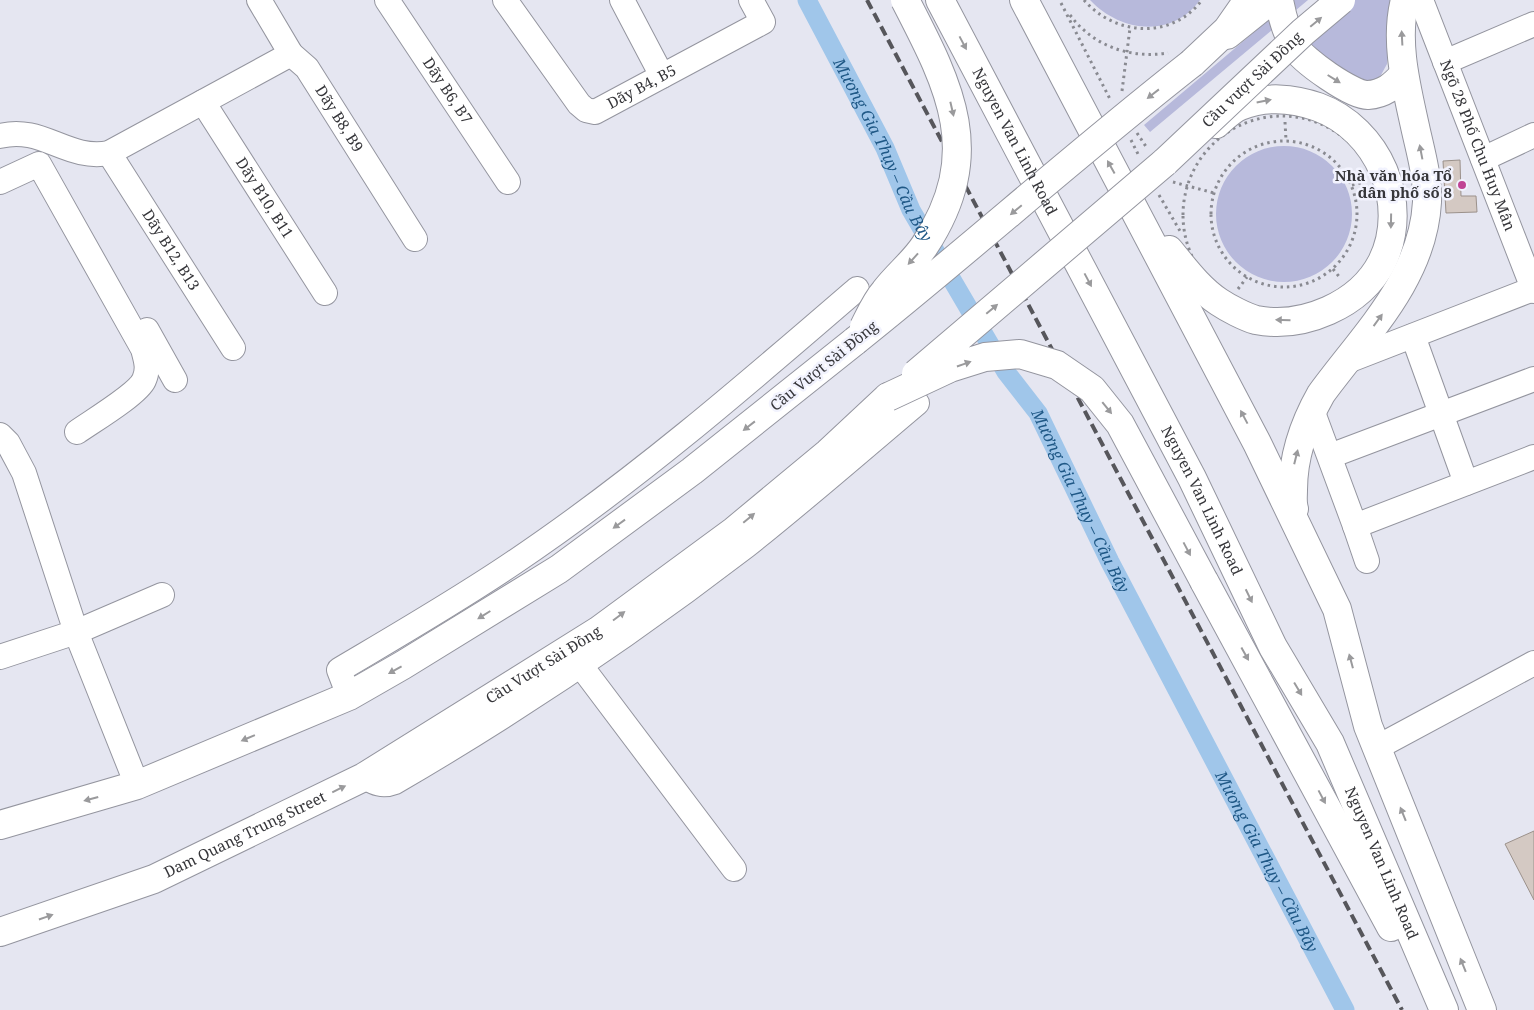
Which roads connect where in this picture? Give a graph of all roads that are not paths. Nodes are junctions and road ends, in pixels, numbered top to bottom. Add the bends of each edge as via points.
1 (260, 0) edge
2 (387, 0) edge
3 (505, 0) edge
4 (622, 0) edge
5 (752, 0) edge
6 (905, 0) edge
7 (940, 0) edge
8 (1024, 0) edge
9 (1043, 0) edge
10 (1248, 0) edge
11 (1271, 0) edge
12 (1279, 0) edge
13 (1341, 0) edge
14 (1405, 0) edge
15 (1421, 0) edge
16 (1534, 24) edge
17 (292, 54) junction
18 (1183, 58) junction
19 (1445, 62) junction
20 (1403, 75) junction
21 (662, 76) junction
22 (203, 102) junction
23 (1091, 130) junction
24 (1534, 135) edge
25 (0, 136) edge
26 (109, 153) junction
27 (52, 158) junction
28 (1483, 159) junction
29 (1165, 162) junction
30 (0, 182) edge
31 (508, 182) dead end
32 (1132, 204) junction
33 (415, 239) dead end
34 (1529, 264) edge
35 (857, 289) dead end
36 (1534, 290) edge
37 (325, 293) dead end
38 (1412, 336) junction
39 (855, 341) junction
40 (233, 348) dead end
41 (1345, 362) junction
42 (1534, 379) edge
43 (175, 380) dead end
44 (888, 397) junction
45 (917, 403) dead end
46 (1312, 410) junction
47 (1441, 414) junction
48 (77, 432) dead end
49 (0, 435) edge
50 (1330, 456) junction
51 (1534, 457) edge
52 (1466, 483) junction
53 (1355, 526) junction
54 (1367, 561) dead end
55 (1319, 571) junction
56 (162, 596) dead end
57 (76, 632) junction
58 (0, 657) edge
59 (1534, 663) edge
60 (581, 666) junction
61 (349, 696) junction
62 (476, 709) joint
63 (1376, 748) junction
64 (364, 777) junction
65 (137, 784) junction
66 (0, 825) edge
67 (734, 869) dead end
68 (0, 932) edge
69 (1443, 1010) edge
70 (1482, 1010) edge

1 - 17 street, Dãy B8, B9
2 - 31 street, Dãy B6, B7
3 - 21 street, Dãy B4, B5 via 586,110 603,109
4 - 21 street
5 - 21 street, Dãy B4, B5 via 763,22
6 -> 39 main road, bridge via 933,54 953,108 958,158 948,201 924,246 883,292
7 -> 69 main road, Nguyen Van Linh Road via 1192,478 1274,647 1330,743
8 - 23 main road
9 - 23 main road
10 - 18 main road via 1226,30
11 - 18 main road
12 -> 20 main road via 1283,22 1296,49 1313,66 1337,82 1366,96 1388,90
29 -> 13 main road, Cầu vượt Sài Đồng, bridge
20 -> 14 main road
15 - 19 street, Ngõ 28 Phố Chu Huy Mân
16 - 19 street
17 - 22 street
17 - 33 street, Dãy B8, B9 via 307,68
18 -> 39 main road, Cầu Vượt Sài Đồng, bridge via 1127,114 966,252
19 - 28 street, Ngõ 28 Phố Chu Huy Mân
41 -> 20 main road via 1400,289 1421,242 1427,201 1422,156
22 - 26 street
22 - 37 street, Dãy B10, B11
32 -> 23 main road
24 - 28 street
25 - 27 street via 34,134
26 - 27 street
26 - 40 street, Dãy B12, B13
27 - 30 street
27 - 43 street
27 - 48 street via 143,349 147,365 144,381 134,392
28 - 34 street, Ngõ 28 Phố Chu Huy Mân
29 -> 32 main road, bridge via 1240,106 1271,99 1301,101 1330,112 1356,128 1379,157 1391,195 1391,229 1382,262 1362,289 1332,311 1296,320 1255,320 1218,301 1190,276
44 -> 29 main road, Cầu Vượt Sài Đồng, bridge
55 -> 32 main road via 1257,443
34 - 36 street, Ngõ 28 Phố Chu Huy Mân
35 - 61 street via 742,388 601,500 515,562 339,670
36 - 38 street
38 - 41 street
38 - 47 street
39 -> 61 main road, Cầu Vượt Sài Đồng via 692,471 559,569
41 - 46 main road
42 - 47 street
62 -> 44 main road, Cầu Vượt Sài Đồng via 598,631 734,531 828,453
44 -> 69 main road, bridge via 950,368 985,357 1020,354 1057,365 1092,389 1120,424 1410,964
45 - 60 street via 747,544
46 - 50 street
55 -> 46 main road via 1293,505 1293,470
47 - 50 street
47 - 52 street
49 - 57 street via 8,443 24,474
50 - 53 street
51 - 52 street
52 - 53 street
53 - 54 street
63 -> 55 main road via 1337,609
56 - 57 street
57 - 58 street
57 - 65 street
59 - 63 street
60 - 64 street via 395,782 377,784
60 - 67 street
61 -> 65 main road
62 - 64 main road, Dam Quang Trung Street
70 -> 63 main road
68 -> 64 main road, Dam Quang Trung Street via 154,879
65 -> 66 main road

